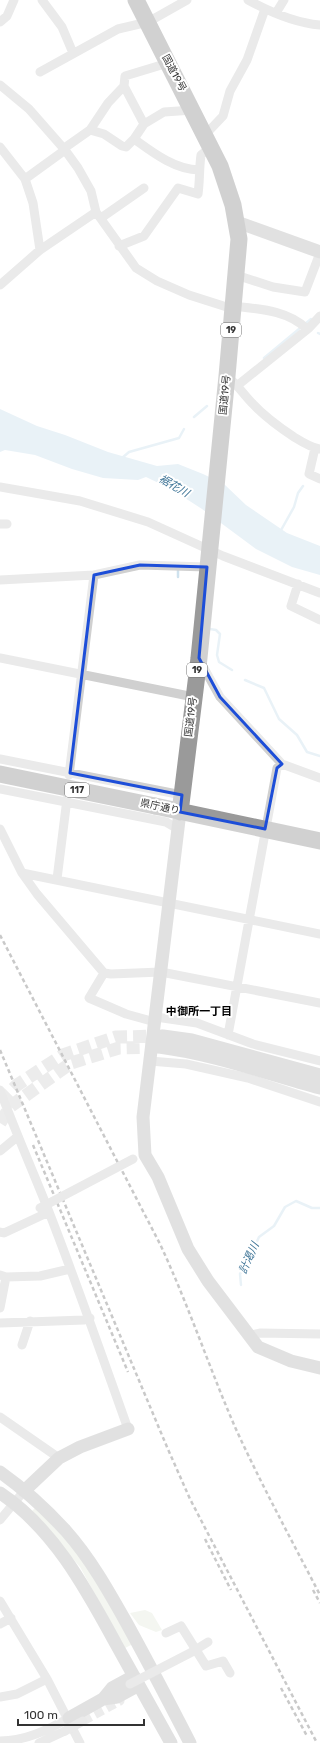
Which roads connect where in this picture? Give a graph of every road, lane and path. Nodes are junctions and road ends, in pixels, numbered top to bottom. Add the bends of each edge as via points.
1 (14, 0) edge
2 (42, 0) edge
3 (136, 0) edge
4 (188, 0) edge
5 (248, 0) edge
6 (284, 0) edge
7 (265, 9) junction
8 (276, 13) junction
9 (0, 22) edge
10 (148, 22) junction
11 (320, 25) edge
12 (73, 53) junction
13 (168, 63) junction
14 (40, 72) dead end
15 (0, 85) edge
16 (124, 86) junction
17 (192, 110) junction
18 (144, 124) junction
19 (90, 130) junction
20 (134, 139) junction
21 (208, 141) junction
22 (0, 147) edge
23 (64, 149) junction
24 (199, 170) junction
25 (25, 179) junction
26 (144, 188) dead end
27 (99, 215) junction
28 (237, 222) junction
29 (119, 246) junction
30 (40, 250) junction
31 (320, 252) edge
32 (236, 275) junction
33 (0, 285) edge
34 (233, 308) junction
35 (320, 316) edge
36 (305, 327) junction
37 (233, 380) junction
38 (317, 449) edge
39 (320, 479) edge
40 (0, 487) edge
41 (209, 547) junction
42 (207, 567) junction
43 (94, 575) junction
44 (0, 580) edge
45 (298, 584) junction
46 (320, 593) edge
47 (320, 620) edge
48 (0, 658) edge
49 (199, 658) junction
50 (82, 674) junction
51 (194, 697) junction
52 (0, 759) edge
53 (282, 764) junction
54 (0, 774) edge
55 (70, 774) junction
56 (320, 778) edge
57 (0, 789) edge
58 (67, 801) junction
59 (181, 803) junction
60 (0, 829) edge
61 (178, 829) junction
62 (265, 829) junction
63 (320, 841) edge
64 (22, 873) junction
65 (57, 879) junction
66 (170, 903) junction
67 (249, 919) junction
68 (320, 934) edge
69 (161, 972) junction
70 (104, 973) junction
71 (237, 987) junction
72 (320, 1003) edge
73 (156, 1020) junction
74 (228, 1034) junction
75 (150, 1061) junction
76 (320, 1061) edge
77 (320, 1075) edge
78 (320, 1088) edge
79 (0, 1090) edge
80 (320, 1102) edge
81 (17, 1137) junction
82 (0, 1151) edge
83 (133, 1159) dead end
84 (40, 1208) dead end
85 (49, 1212) junction
86 (17, 1219) dead end
87 (11, 1230) junction
88 (0, 1232) edge
89 (70, 1268) junction
90 (3, 1276) edge
91 (0, 1308) edge
92 (90, 1318) junction
93 (30, 1321) junction
94 (0, 1323) edge
95 (320, 1334) edge
96 (248, 1336) junction
97 (22, 1345) dead end
98 (320, 1368) edge
99 (0, 1417) edge
100 (128, 1429) joint
101 (59, 1458) junction
102 (0, 1472) edge
103 (24, 1491) junction
104 (0, 1493) edge
105 (14, 1503) junction
106 (0, 1520) edge
107 (0, 1601) edge
108 (11, 1618) junction
109 (0, 1624) edge
110 (166, 1633) dead end
111 (208, 1642) dead end
112 (196, 1650) junction
113 (145, 1655) junction
114 (230, 1673) dead end
115 (47, 1679) junction
116 (133, 1683) junction
117 (0, 1697) edge
118 (69, 1718) junction
119 (83, 1721) tunnel mouth
120 (0, 1741) edge
121 (39, 1743) edge
122 (80, 1743) edge
123 (171, 1743) edge
124 (177, 1743) edge
125 (190, 1743) edge

1 - 9 street via 7,16
2 - 12 street via 62,27
3 - 10 highway, 国道19号 / 19
4 - 10 street
5 - 7 street
6 - 8 street
7 - 8 street
7 - 21 street via 247,60 230,91 223,116
8 - 11 street via 307,24
10 - 12 street via 118,29
10 - 13 highway, 国道19号 / 19
12 - 14 street
13 - 16 street via 126,76
13 - 17 highway, 国道19号 / 19
15 - 23 street via 29,109
16 - 18 street
16 - 19 street via 108,103
17 - 18 street via 164,112
17 - 21 highway, 国道19号 / 19
18 - 20 street
19 - 20 street via 104,134 126,147
19 - 23 street
20 - 24 street via 152,153 184,167
21 - 24 street via 200,155
21 - 28 highway, 国道19号 / 19 via 220,166
22 - 25 street
23 - 25 street
23 - 27 street via 91,190
24 - 29 street via 201,177 198,194 178,188 144,236
25 - 30 street
26 - 27 street
27 - 29 street
27 - 30 street
28 - 31 street
28 - 32 highway, 国道19号 / 19 via 239,244
29 - 34 street via 136,268 157,281 189,295
30 - 33 street
31 - 32 street via 305,292 273,287
32 - 34 highway, 国道19号 / 19
34 - 36 street via 278,312 295,319
34 - 37 highway, 国道19号 / 19
35 - 36 street
36 - 37 street
37 - 38 street via 269,421
37 - 41 highway, 国道19号 / 19 via 220,438
38 - 39 street via 309,474
40 - 41 street via 80,501 148,522
41 - 42 highway, 国道19号 / 19
41 - 45 street via 223,556
42 - 43 street via 140,566
42 - 49 highway, 国道19号 / 19
43 - 44 street
43 - 50 street
45 - 46 street
45 - 47 street via 291,606
48 - 50 street
49 - 51 highway, 国道19号 / 19
49 - 53 street via 220,697
50 - 51 street
50 - 55 street
51 - 59 highway, 国道19号 / 19
52 - 55 street
53 - 56 street
53 - 62 street via 277,768
54 - 59 highway, 県庁通り / 117, bridge via 155,806
55 - 59 street
57 - 58 street
58 - 61 street via 166,822
58 - 65 street
59 - 61 street
59 - 62 highway, 県庁通り
60 - 64 street
61 - 66 street
62 - 63 highway, 県庁通り
62 - 67 street
64 - 65 street
64 - 70 street
65 - 66 street
66 - 67 street
66 - 69 street
67 - 68 street
67 - 71 street
69 - 70 street
69 - 71 street
69 - 73 street
70 - 73 street via 89,998 126,1014
71 - 72 street
71 - 74 street
73 - 74 street via 197,1023
73 - 75 street
74 - 76 street via 253,1044
75 - 80 street via 186,1064 248,1078
75 - 96 street via 143,1117 145,1155 158,1177 188,1249
77 - 78 street via 192,1040 161,1042 177,1049
79 - 81 street
81 - 82 street
81 - 85 street
83 - 84 street, bridge
85 - 87 street
85 - 89 street
86 - 87 street
87 - 88 street
89 - 90 street via 40,1276
89 - 92 street
90 - 91 street
92 - 93 street
92 - 100 street
93 - 94 street
93 - 97 street
95 - 96 street via 260,1333
96 - 98 street via 258,1347 272,1354
99 - 101 street
100 - 101 street via 80,1447
101 - 103 street
102 - 103 street
103 - 105 street
103 - 113 street via 66,1531 93,1566
104 - 105 street
105 - 106 street
105 - 116 street via 51,1541 80,1579
107 - 108 street
108 - 109 street
108 - 115 street
110 - 112 street via 181,1626
111 - 112 street, bridge
112 - 114 street via 206,1666 223,1661
112 - 116 street, bridge
113 - 124 street via 138,1667
113 - 125 street
115 - 117 street via 17,1694
115 - 118 street
116 - 118 street via 117,1697 103,1699
116 - 123 street
118 - 120 street via 46,1731 19,1739
118 - 122 street
119 - 121 street, bridge

